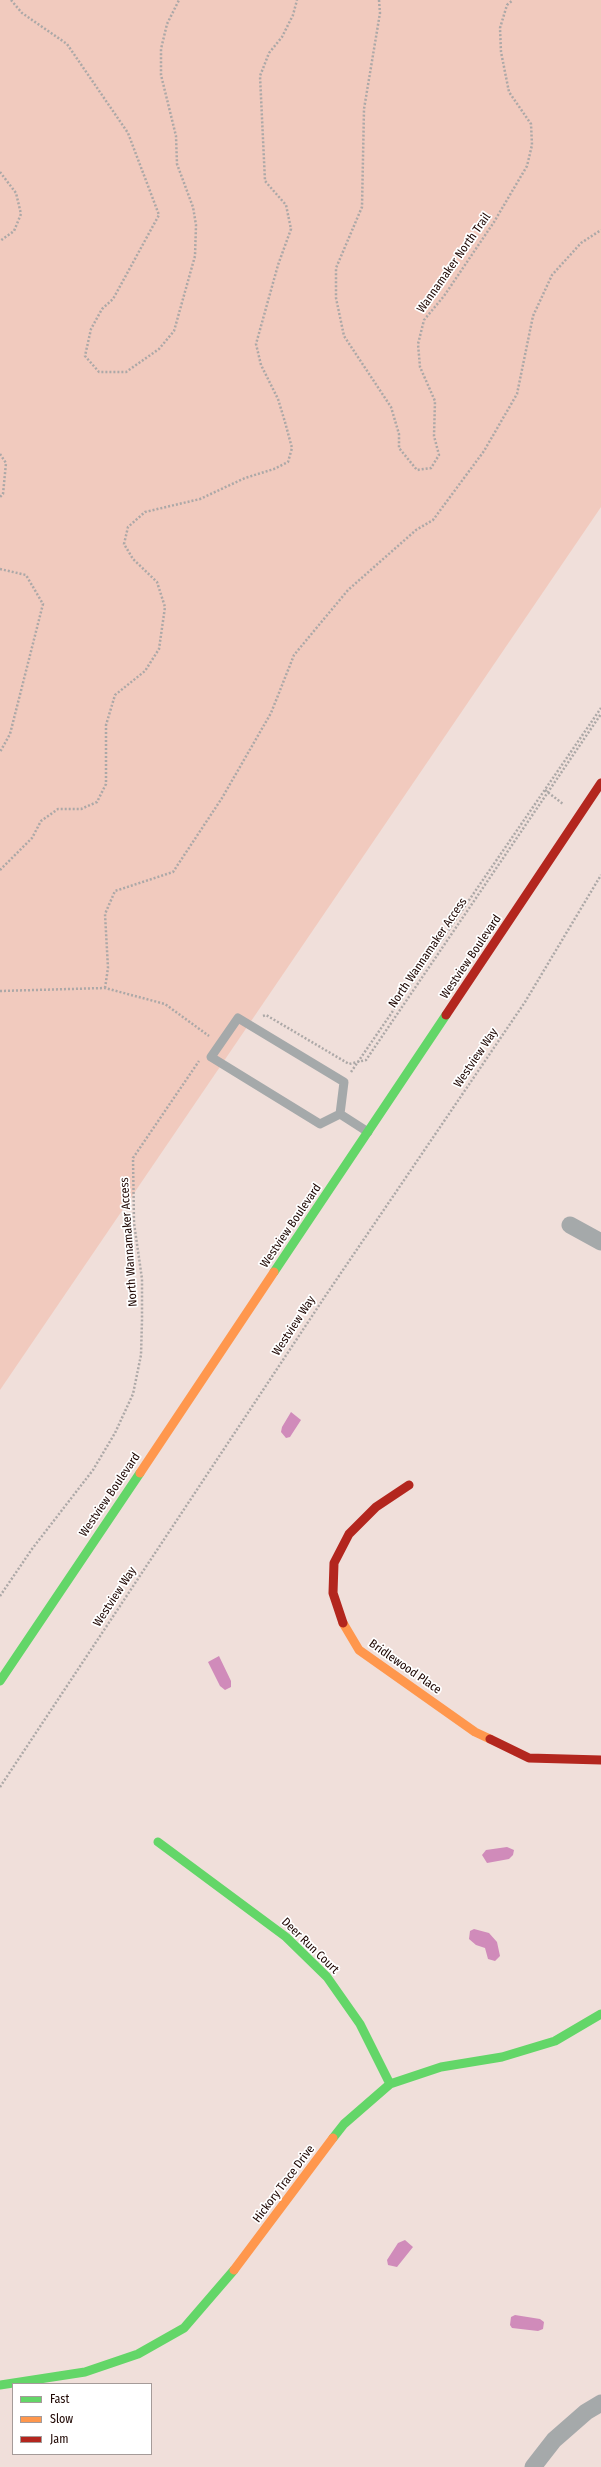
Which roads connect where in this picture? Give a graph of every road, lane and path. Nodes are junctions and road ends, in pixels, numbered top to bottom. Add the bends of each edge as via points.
1 (11, 0) edge
2 (179, 0) edge
3 (297, 0) edge
4 (379, 0) edge
5 (513, 0) edge
6 (0, 172) edge
7 (601, 230) edge
8 (0, 241) edge
9 (0, 454) edge
10 (0, 497) edge
11 (0, 569) edge
12 (601, 708) edge
13 (601, 714) edge
14 (0, 752) edge
15 (601, 783) edge
16 (0, 870) edge
17 (601, 875) edge
18 (597, 881) junction
19 (601, 884) edge
20 (105, 988) junction
21 (0, 991) edge
22 (247, 1023) junction
23 (228, 1032) junction
24 (201, 1058) dead end
25 (358, 1061) junction
26 (344, 1082) junction
27 (340, 1114) junction
28 (368, 1132) junction
29 (570, 1225) dead end
30 (601, 1242) edge
31 (409, 1485) dead end
32 (0, 1596) edge
33 (0, 1681) edge
34 (601, 1760) edge
35 (0, 1787) edge
36 (158, 1842) dead end
37 (601, 2014) edge
38 (390, 2084) junction
39 (12, 2383) edge
40 (13, 2383) edge
41 (0, 2385) edge
42 (601, 2403) edge
43 (533, 2467) edge

1 - 2 path via 22,13 67,44 128,133 159,215 113,298 102,309 91,329 85,356 98,372 126,372 159,349 174,331 195,256 196,225 193,207 177,164 176,136 161,75 161,48 167,24
3 - 16 path via 293,15 282,37 269,53 260,76 265,181 286,205 291,230 278,265 256,344 261,365 278,399 285,422 292,448 288,462 200,499 145,512 128,527 124,544 133,559 157,582 165,607 159,649 146,671 115,695 106,725 106,784 97,802 81,809 58,808 41,821 32,838
4 - 5 path, Wannamaker North Trail via 379,19 364,109 362,207 336,268 336,298 344,336 391,407 399,434 399,448 418,470 431,468 439,454 434,436 435,401 420,367 418,344 424,320 444,296 494,222 527,166 532,145 531,124 509,92 501,52 500,28 507,5
6 - 8 path via 16,193 21,214 14,231
7 - 20 path via 582,243 552,275 533,316 516,394 484,451 433,520 416,530 348,590 294,655 271,713 222,798 173,872 115,891 105,914 108,968
9 - 10 path via 6,463 3,494
11 - 14 path via 26,575 43,604 10,734
12 - 25 path
13 - 25 path, North Wannamaker Access via 366,1060
15 - 28 street, Westview Boulevard
17 - 18 path, Westview Way
18 - 19 path
18 - 35 path, Westview Way via 525,1002 326,1295
20 - 21 path
20 - 23 path via 165,1004 214,1039
22 - 23 lane via 238,1018
22 - 25 path via 266,1015 349,1064
22 - 26 lane
23 - 27 lane via 211,1057 320,1124
24 - 32 path, North Wannamaker Access via 133,1158 134,1223 142,1279 142,1320 141,1355 133,1394 115,1433 93,1470 32,1549
25 - 26 path
26 - 27 lane
27 - 28 lane
28 - 33 street, Westview Boulevard
29 - 30 street
31 - 34 street, Bridlewood Place via 376,1507 349,1534 334,1564 333,1593 344,1626 359,1650 475,1732 529,1758
36 - 38 street, Deer Run Court via 286,1937 327,1977 360,2024
37 - 38 street, Hickory Trace Drive via 555,2040 502,2057 441,2066
38 - 40 street, Hickory Trace Drive via 344,2124 234,2271 184,2328 138,2354 85,2372
39 - 41 street, Hickory Trace Drive
42 - 43 street via 586,2412 554,2440

